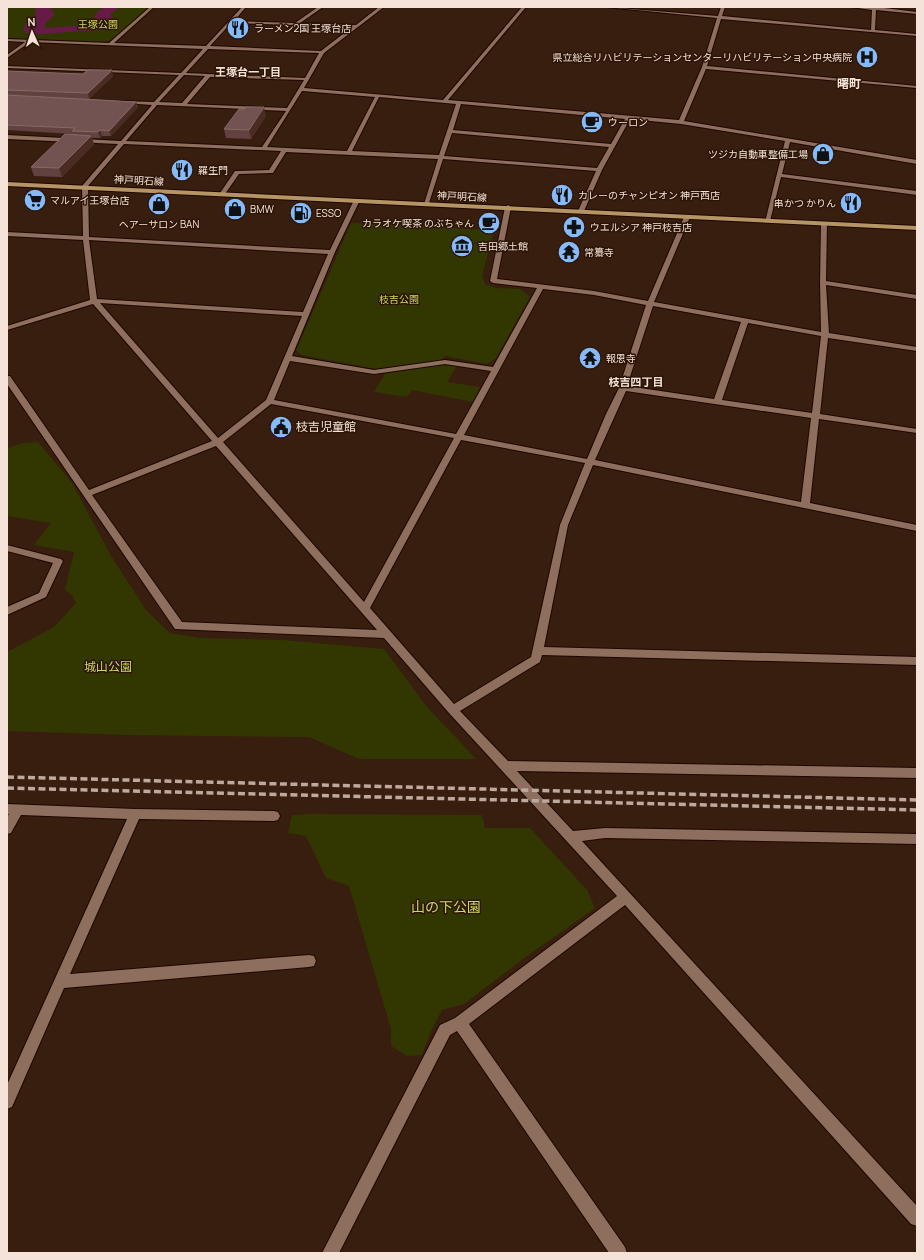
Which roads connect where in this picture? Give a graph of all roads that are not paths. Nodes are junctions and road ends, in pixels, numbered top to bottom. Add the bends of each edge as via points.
1 (152, 7) edge
2 (244, 7) edge
3 (321, 7) edge
4 (382, 7) edge
5 (524, 7) edge
6 (608, 7) edge
7 (723, 7) edge
8 (853, 7) edge
9 (874, 8) edge
10 (917, 12) edge
11 (721, 18) junction
12 (230, 22) junction
13 (296, 24) junction
14 (356, 26) junction
15 (873, 31) junction
16 (917, 35) edge
17 (7, 40) edge
18 (29, 40) junction
19 (111, 43) junction
20 (208, 47) junction
21 (322, 52) junction
22 (7, 57) edge
23 (7, 67) edge
24 (704, 67) junction
25 (182, 74) junction
26 (209, 75) junction
27 (307, 79) junction
28 (917, 87) edge
29 (301, 89) junction
30 (378, 95) junction
31 (445, 100) junction
32 (116, 102) edge
33 (459, 103) junction
34 (155, 104) junction
35 (183, 105) junction
36 (289, 110) junction
37 (628, 118) junction
38 (681, 122) junction
39 (449, 131) junction
40 (7, 137) edge
41 (788, 139) junction
42 (121, 142) junction
43 (612, 146) junction
44 (263, 149) junction
45 (285, 149) junction
46 (350, 152) junction
47 (440, 157) junction
48 (917, 162) edge
49 (599, 170) junction
50 (779, 175) junction
51 (7, 184) edge
52 (85, 186) junction
53 (223, 193) junction
54 (917, 193) edge
55 (357, 200) junction
56 (426, 203) junction
57 (508, 207) junction
58 (581, 211) junction
59 (687, 217) junction
60 (767, 221) junction
61 (824, 224) junction
62 (917, 228) edge
63 (7, 234) edge
64 (86, 238) junction
65 (332, 252) junction
66 (823, 282) junction
67 (541, 288) junction
68 (917, 296) edge
69 (94, 301) junction
70 (650, 303) junction
71 (306, 314) junction
72 (745, 320) junction
73 (7, 328) edge
74 (825, 335) junction
75 (917, 349) edge
76 (288, 358) junction
77 (496, 370) junction
78 (7, 378) edge
79 (623, 388) junction
80 (269, 401) junction
81 (717, 402) junction
82 (816, 416) junction
83 (917, 431) edge
84 (461, 436) junction
85 (218, 442) junction
86 (592, 462) junction
87 (86, 494) junction
88 (805, 505) junction
89 (917, 528) edge
90 (7, 548) edge
91 (365, 608) junction
92 (7, 611) edge
93 (386, 634) junction
94 (538, 651) junction
95 (917, 661) edge
96 (453, 710) junction
97 (505, 766) junction
98 (917, 773) edge
99 (12, 809) edge
100 (135, 814) junction
101 (274, 816) dead end
102 (7, 830) edge
103 (570, 837) junction
104 (917, 839) edge
105 (626, 897) junction
106 (309, 961) dead end
107 (60, 982) junction
108 (460, 1023) junction
109 (7, 1102) edge
110 (917, 1218) edge
111 (330, 1253) edge
112 (619, 1253) edge

1 - 19 street
2 - 12 street
3 - 13 street
4 - 14 street
5 - 31 street
6 - 11 street
7 - 11 street
8 - 9 street
9 - 10 street
9 - 15 street
11 - 15 street
11 - 24 street
12 - 13 street
12 - 20 street
13 - 14 street
14 - 21 street
15 - 16 street
17 - 18 street
18 - 19 street
18 - 22 street
19 - 20 street
20 - 21 street
20 - 25 street
21 - 27 street
23 - 25 street
24 - 28 street
24 - 38 street
25 - 26 street
25 - 34 street
26 - 27 street
26 - 35 street
27 - 29 street
29 - 30 street
29 - 36 street
30 - 31 street
30 - 46 street
31 - 33 street
32 - 34 street
33 - 37 street
33 - 39 street
34 - 35 street
34 - 42 street
35 - 36 street
36 - 44 street
37 - 38 street
37 - 43 street
38 - 41 street
39 - 43 street
39 - 47 street
40 - 42 street
41 - 48 street
41 - 50 street
42 - 44 street
42 - 52 street
43 - 49 street
44 - 45 street
45 - 46 street
45 - 53 street via 271,172 237,172
46 - 47 street
47 - 49 street
47 - 56 street
49 - 58 street
50 - 54 street
50 - 60 street
51 - 52 main road, 神戸明石線
52 - 53 main road, 神戸明石線
52 - 64 street
53 - 55 main road, 神戸明石線
55 - 56 main road, 神戸明石線
55 - 65 street
56 - 57 main road, 神戸明石線
57 - 58 main road, 神戸明石線
57 - 67 street via 493,281
58 - 59 main road, 神戸明石線
59 - 60 main road, 神戸明石線
59 - 70 street
60 - 61 main road, 神戸明石線
61 - 62 main road, 神戸明石線
61 - 66 street
63 - 64 street
64 - 65 street
64 - 69 street
65 - 71 street
66 - 68 street
66 - 74 street
67 - 70 street via 594,293
67 - 77 street
69 - 71 street
69 - 73 street
69 - 85 street
70 - 72 street
70 - 79 street
71 - 76 street
72 - 74 street
72 - 81 street
74 - 75 street
74 - 82 street
76 - 77 street via 374,372 445,362
76 - 80 street
77 - 84 street
78 - 87 street
79 - 81 street
79 - 86 street
80 - 84 street
80 - 85 street
81 - 82 street
82 - 83 street
82 - 88 street
84 - 86 street
84 - 91 street
85 - 87 street
85 - 91 street
86 - 88 street
86 - 94 street via 564,526
87 - 93 street via 179,626
88 - 89 street
90 - 92 street via 58,561 43,595
91 - 93 street
93 - 96 street
94 - 95 street
94 - 96 street via 536,659
96 - 97 street
97 - 98 street
97 - 103 street
99 - 100 street
99 - 102 street
100 - 101 street
100 - 107 street
103 - 104 street via 605,833
103 - 105 street
105 - 108 street
105 - 110 street
106 - 107 street
107 - 109 street
108 - 111 street via 445,1030
108 - 112 street

